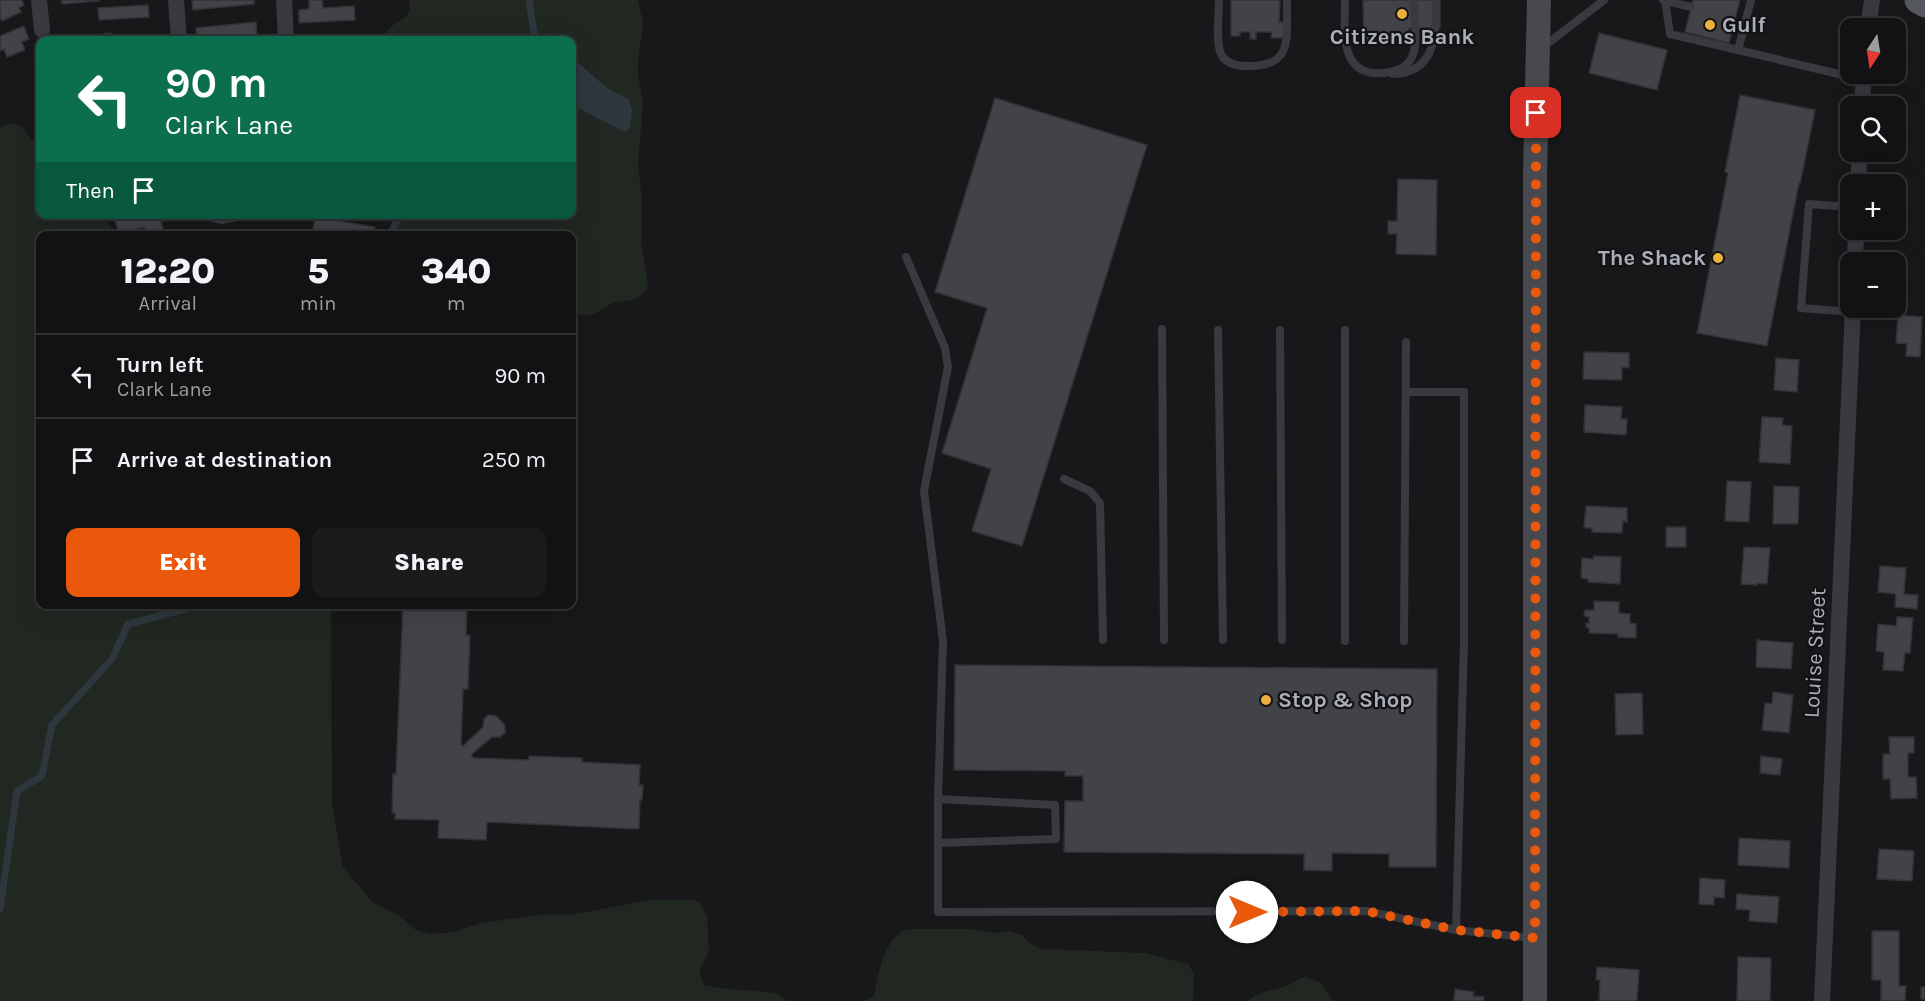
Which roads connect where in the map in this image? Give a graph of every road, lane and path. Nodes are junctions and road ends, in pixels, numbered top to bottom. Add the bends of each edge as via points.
1 (39, 0) edge
2 (176, 0) edge
3 (284, 0) edge
4 (1219, 0) edge
5 (1287, 0) edge
6 (1345, 0) edge
7 (1414, 0) edge
8 (1436, 0) edge
9 (1539, 0) edge
10 (1604, 0) edge
11 (1664, 0) edge
12 (1751, 0) edge
13 (1872, 0) edge
14 (1918, 0) edge
15 (1925, 4) edge
16 (1691, 7) dead end
17 (1869, 18) edge
18 (1735, 19) dead end
19 (1745, 21) junction
20 (42, 30) dead end
21 (179, 36) edge
22 (286, 36) edge
23 (1738, 50) junction
24 (1537, 51) junction
25 (1840, 72) edge
26 (1375, 73) junction
27 (1840, 206) edge
28 (906, 257) dead end
29 (1840, 310) edge
30 (1853, 318) edge
31 (1162, 329) dead end
32 (1218, 330) dead end
33 (1280, 330) dead end
34 (1345, 330) dead end
35 (1406, 342) dead end
36 (1406, 392) junction
37 (1064, 479) dead end
38 (1103, 640) dead end
39 (1164, 640) dead end
40 (1223, 640) dead end
41 (1282, 640) dead end
42 (1346, 640) dead end
43 (1404, 641) dead end
44 (938, 799) junction
45 (938, 843) junction
46 (1456, 930) junction
47 (1535, 938) junction
48 (1535, 1001) edge
49 (1822, 1001) edge

1 - 20 street
2 - 21 street
3 - 22 street
4 - 5 lane via 1220,53 1233,64 1250,66 1265,66 1283,52
6 - 26 lane via 1346,48 1356,66
7 - 26 lane via 1411,59 1398,70
8 - 26 lane via 1434,41 1422,63 1406,73
9 - 24 main road
10 - 24 lane
11 - 16 lane
11 - 23 lane via 1670,34
12 - 19 lane
13 - 17 street
14 - 15 main road
18 - 19 lane
19 - 23 lane
23 - 25 lane
24 - 47 main road
27 - 29 lane via 1809,204 1801,308
28 - 44 lane via 945,348 948,367 924,491 943,641
30 - 49 street, Louise Street
31 - 39 lane
32 - 40 lane
33 - 41 lane
34 - 42 lane
35 - 36 lane
36 - 43 lane
36 - 46 lane via 1464,392 1464,641
37 - 38 lane via 1090,491 1100,503
44 - 45 lane
44 - 45 lane via 1055,805 1056,839
45 - 46 lane via 938,912 1366,911
46 - 47 lane
47 - 48 main road

